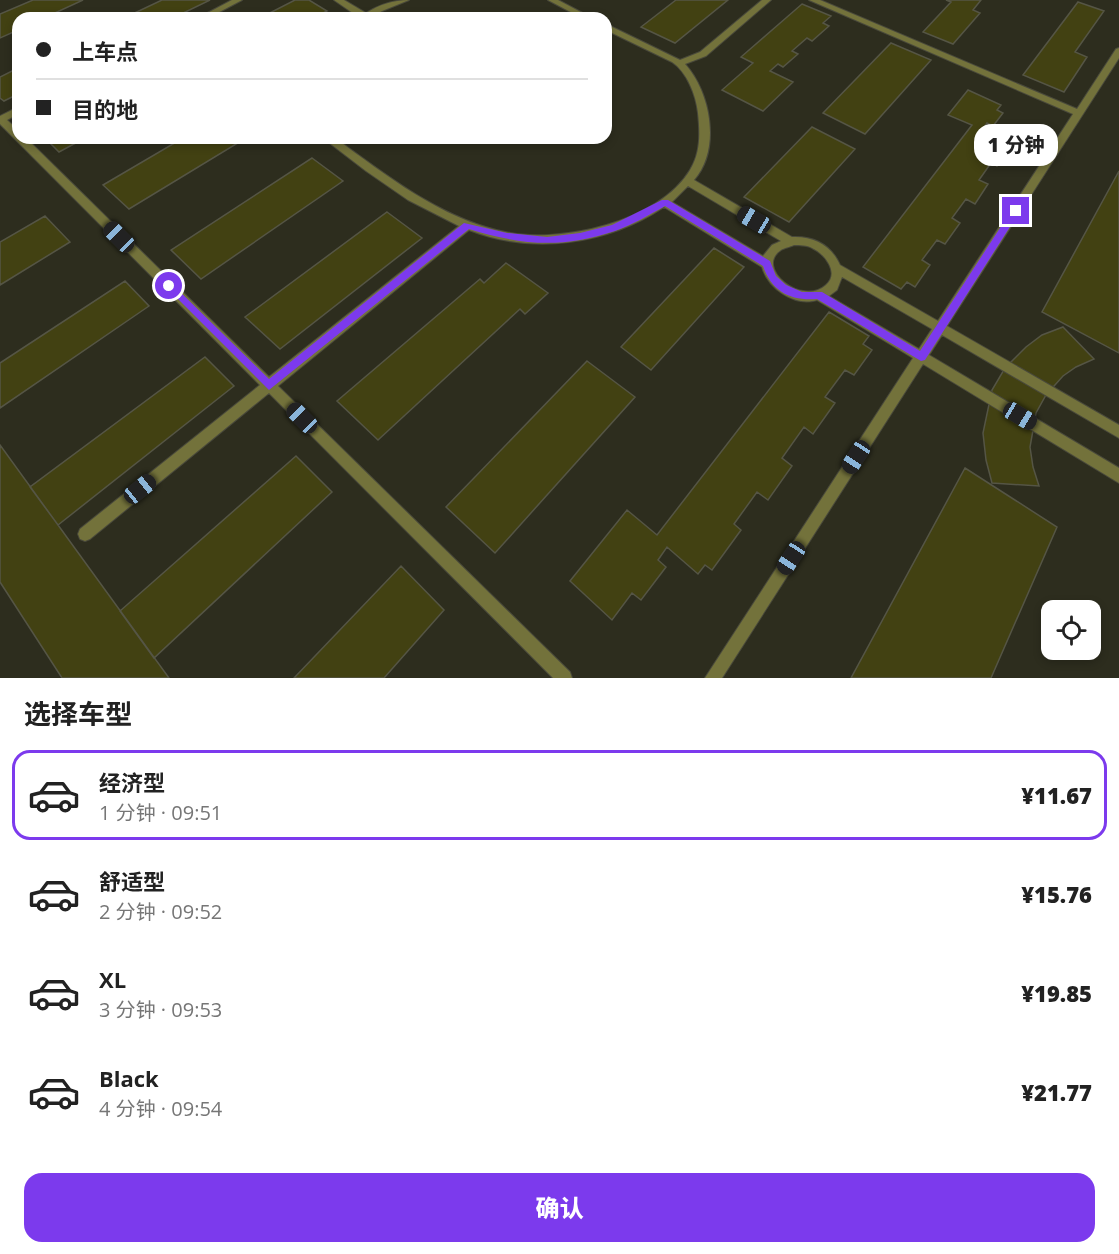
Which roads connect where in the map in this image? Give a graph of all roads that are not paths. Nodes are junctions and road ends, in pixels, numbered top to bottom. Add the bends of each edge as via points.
1 (238, 0) edge
2 (338, 0) edge
3 (405, 0) edge
4 (552, 0) edge
5 (767, 0) edge
6 (813, 0) edge
7 (214, 12) edge
8 (357, 12) edge
9 (374, 12) edge
10 (576, 12) edge
11 (612, 30) edge
12 (1119, 51) edge
13 (680, 63) junction
14 (1079, 113) junction
15 (0, 119) edge
16 (12, 130) edge
17 (26, 144) edge
18 (336, 144) edge
19 (688, 181) junction
20 (665, 203) junction
21 (467, 225) junction
22 (790, 241) junction
23 (767, 264) junction
24 (837, 268) junction
25 (819, 295) junction
26 (940, 328) junction
27 (921, 357) junction
28 (269, 385) junction
29 (1119, 432) edge
30 (1119, 476) edge
31 (85, 534) dead end
32 (564, 678) edge
33 (713, 678) edge

1 - 7 lane
2 - 8 lane
3 - 9 lane
4 - 10 lane
5 - 13 lane via 703,54
6 - 14 lane
11 - 13 lane
12 - 14 lane
13 - 19 lane via 693,81 707,139 703,156
14 - 26 lane
15 - 16 lane
17 - 28 lane
18 - 21 lane via 404,192
19 - 20 lane
19 - 22 lane
20 - 21 lane via 614,228 580,237 507,237
20 - 23 lane
21 - 28 lane
22 - 23 lane via 774,247
22 - 24 lane via 816,245 834,260
23 - 25 lane via 772,278 783,288 802,296
24 - 25 lane via 833,287
24 - 26 lane
25 - 27 lane
26 - 27 lane
26 - 29 lane
27 - 30 lane
27 - 33 lane
28 - 31 lane
28 - 32 lane

